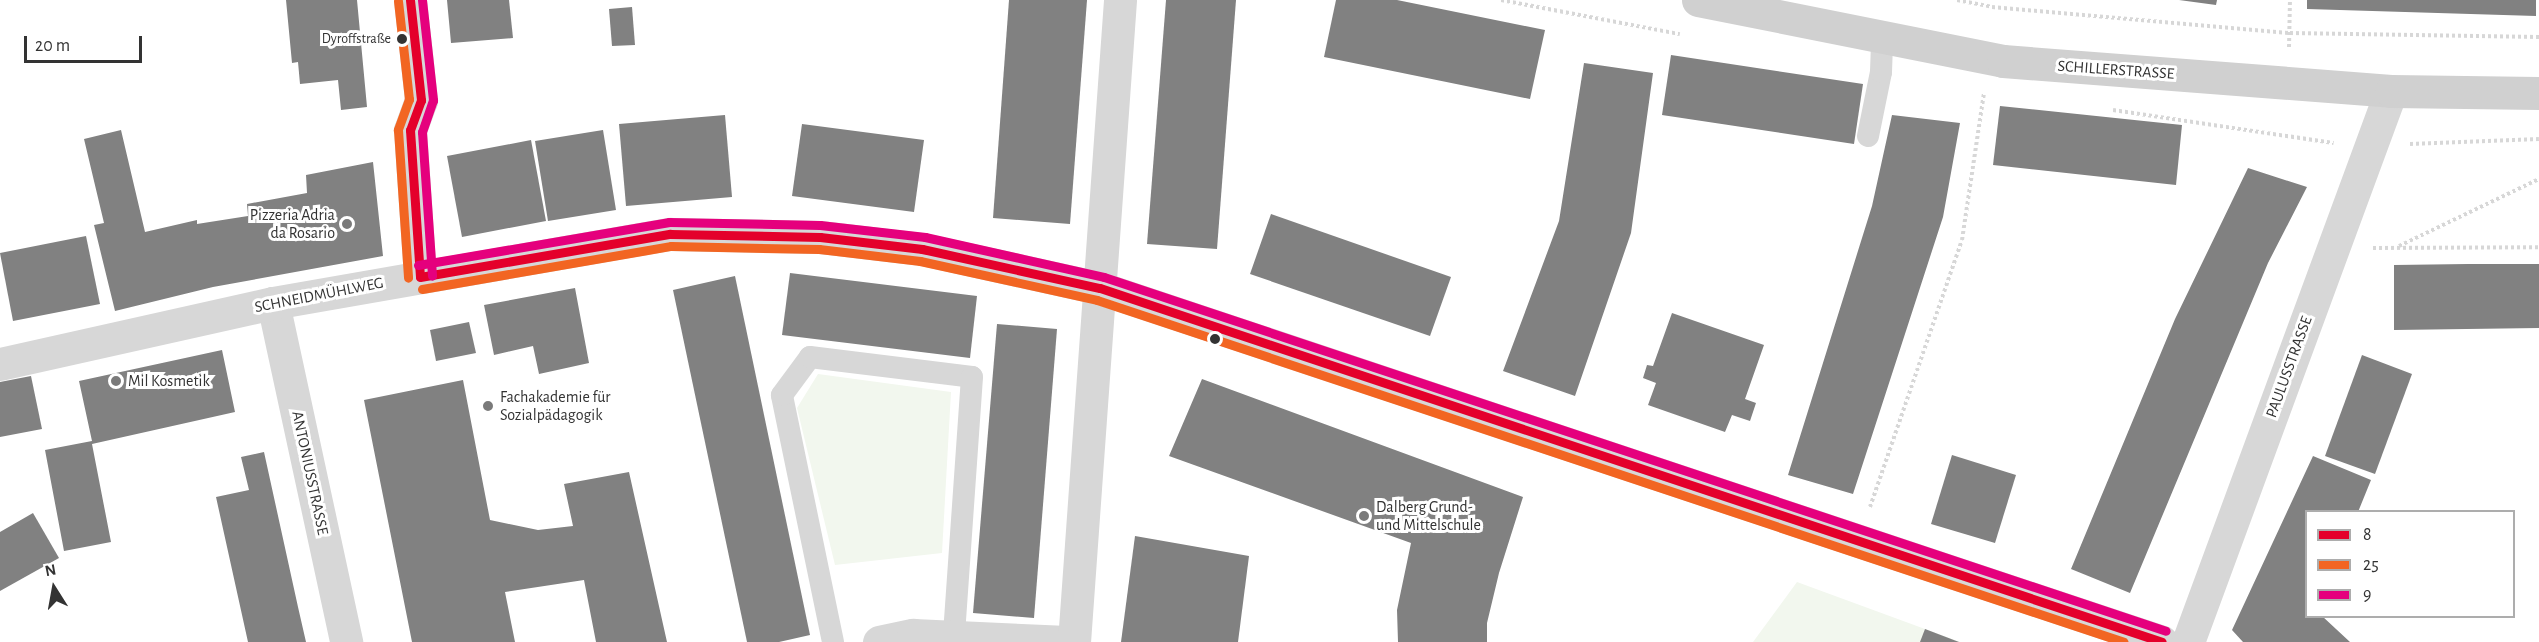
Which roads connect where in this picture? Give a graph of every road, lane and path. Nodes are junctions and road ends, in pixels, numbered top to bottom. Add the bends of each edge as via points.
1 (410, 0) edge
2 (1119, 0) edge
3 (1698, 0) edge
4 (1957, 0) edge
5 (2290, 0) edge
6 (2290, 33) junction
7 (1882, 37) junction
8 (2539, 37) edge
9 (1989, 59) junction
10 (2287, 83) junction
11 (2391, 91) junction
12 (2539, 93) edge
13 (1868, 136) dead end
14 (2539, 179) edge
15 (2539, 247) edge
16 (2333, 248) junction
17 (2395, 248) junction
18 (420, 277) junction
19 (1100, 288) junction
20 (273, 303) junction
21 (0, 364) edge
22 (1858, 542) junction
23 (954, 637) junction
24 (346, 642) edge
25 (833, 642) edge
26 (879, 642) edge
27 (1067, 642) edge
28 (1074, 642) edge
29 (2162, 642) edge
30 (2188, 642) edge

1 - 18 street via 421,100 410,130
2 - 19 street
3 - 7 main road, SCHILLERSTRASSE
4 - 6 path via 1992,7
5 - 6 path
6 - 8 path
6 - 10 path
7 - 9 main road, SCHILLERSTRASSE
7 - 13 lane via 1881,72
9 - 10 main road, SCHILLERSTRASSE
9 - 22 path via 1962,240
10 - 11 main road, SCHILLERSTRASSE
11 - 12 main road, SCHILLERSTRASSE
11 - 16 street, PAULUSSTRASSE
14 - 17 path
15 - 17 path
16 - 17 path
16 - 30 street, PAULUSSTRASSE
18 - 19 street, SCHNEIDMÜHLWEG via 670,234 754,234 922,249
18 - 20 street, SCHNEIDMÜHLWEG
19 - 22 street, SCHNEIDMÜHLWEG
19 - 28 street
20 - 21 street, SCHNEIDMÜHLWEG
20 - 24 street, ANTONIUSSTRASSE
22 - 29 street, SCHNEIDMÜHLWEG
23 - 25 lane via 972,377 810,357 782,395
23 - 26 street via 913,635
23 - 27 street

